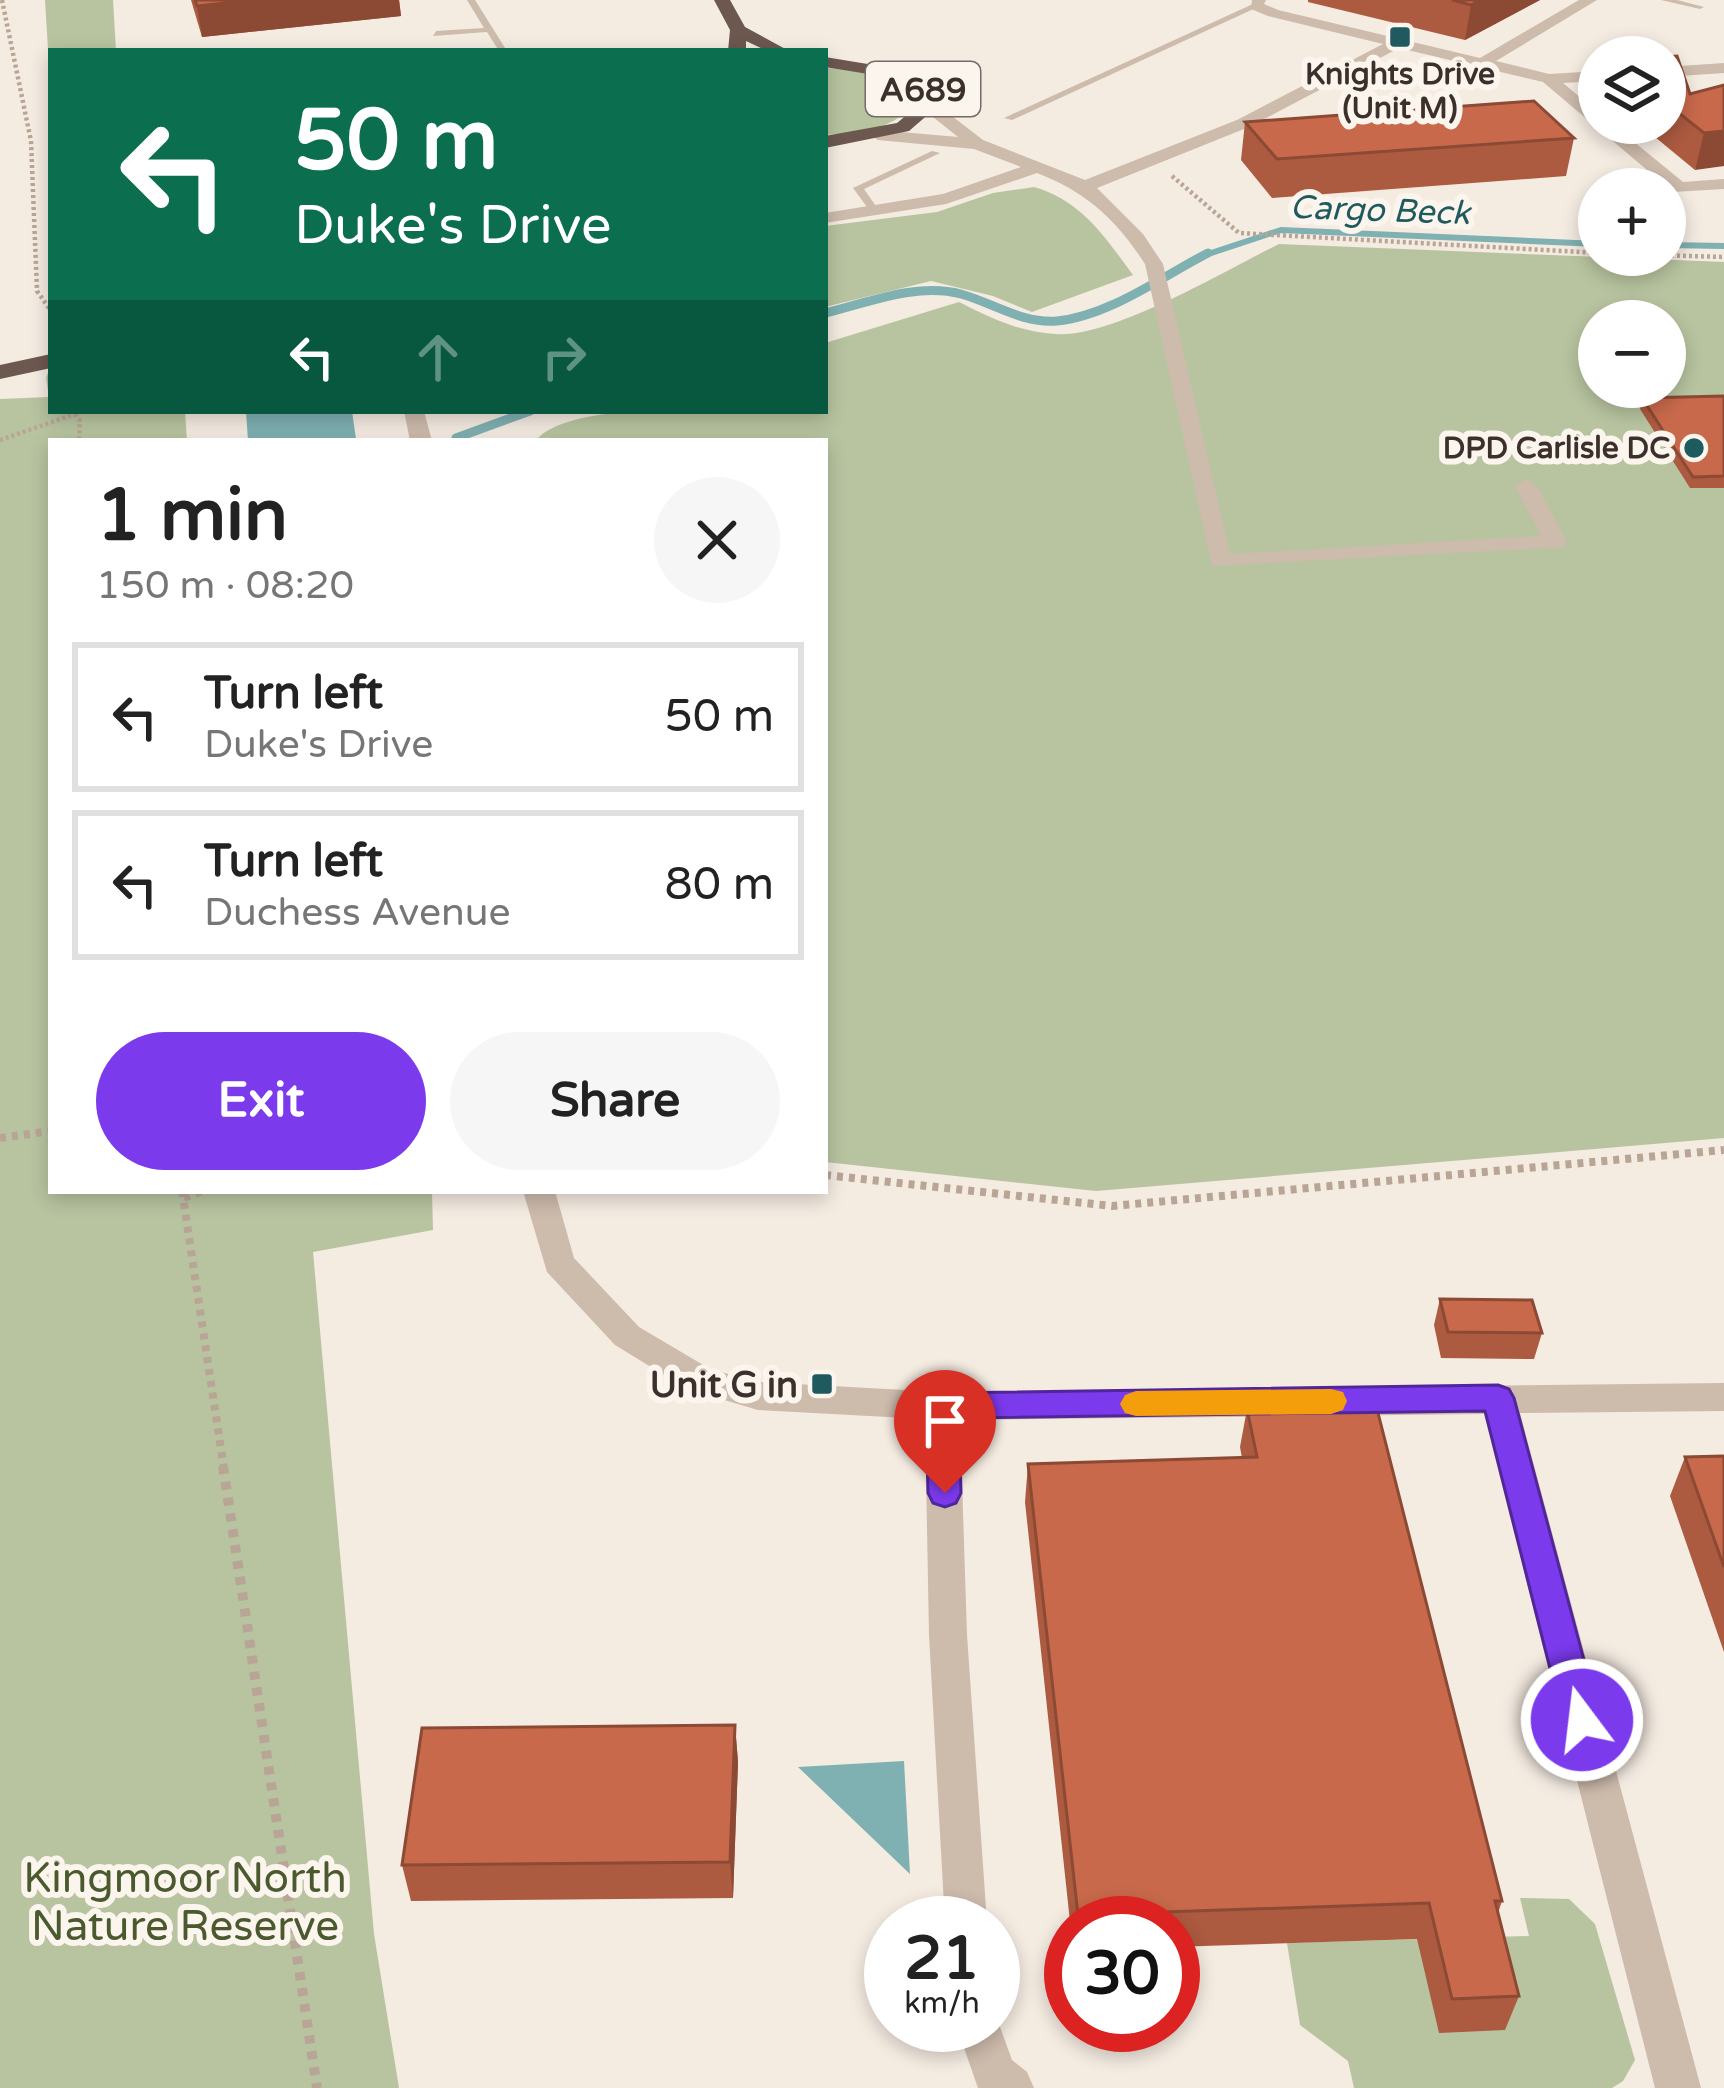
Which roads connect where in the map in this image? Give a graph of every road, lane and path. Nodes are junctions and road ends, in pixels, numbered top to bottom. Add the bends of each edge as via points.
1 (2, 0) edge
2 (471, 0) edge
3 (722, 0) edge
4 (1590, 0) edge
5 (1665, 0) edge
6 (1258, 3) edge
7 (1700, 7) dead end
8 (486, 30) junction
9 (738, 30) junction
10 (436, 34) dead end
11 (1394, 44) junction
12 (501, 48) edge
13 (737, 48) edge
14 (774, 48) edge
15 (828, 62) edge
16 (1480, 64) junction
17 (1724, 68) edge
18 (1686, 71) edge
19 (1578, 77) edge
20 (1549, 79) junction
21 (1578, 103) edge
22 (929, 106) junction
23 (1009, 118) dead end
24 (878, 135) junction
25 (828, 144) edge
26 (977, 144) junction
27 (1626, 144) edge
28 (933, 146) junction
29 (1157, 163) junction
30 (1035, 168) junction
31 (1724, 184) edge
32 (1085, 186) junction
33 (873, 209) junction
34 (828, 217) edge
35 (1578, 252) edge
36 (1686, 256) edge
37 (1724, 257) edge
38 (48, 307) edge
39 (48, 362) edge
40 (0, 372) edge
41 (69, 414) edge
42 (0, 440) edge
43 (1526, 486) dead end
44 (48, 1131) edge
45 (0, 1138) edge
46 (1724, 1150) edge
47 (828, 1175) edge
48 (183, 1194) edge
49 (540, 1194) edge
50 (1724, 1397) edge
51 (1498, 1398) junction
52 (942, 1406) junction
53 (964, 1896) edge
54 (987, 2052) edge
55 (317, 2088) edge
56 (1011, 2088) edge
57 (1678, 2088) edge

1 - 38 path via 31,140 37,291
2 - 8 lane
3 - 9 highway
4 - 16 street
5 - 7 lane
6 - 11 street
6 - 23 lane
8 - 10 lane
8 - 12 lane
9 - 13 highway
9 - 14 highway
11 - 16 street
11 - 29 street
15 - 22 highway, A689 via 898,74 928,94
16 - 20 street
17 - 18 street
19 - 20 street
20 - 21 street
22 - 24 highway, A689
22 - 26 street
24 - 25 highway, A689
24 - 28 street
26 - 28 street
26 - 30 street
27 - 31 street via 1679,188
28 - 33 lane via 858,188
29 - 32 street
29 - 35 path via 1239,232
30 - 32 street
30 - 33 street via 946,199
32 - 43 street via 1121,220 1158,275 1220,561 1556,542
33 - 34 street
36 - 37 path
39 - 40 highway
41 - 42 path
44 - 45 path
46 - 47 path via 1112,1206
48 - 55 path
49 - 52 street via 559,1263 627,1336 698,1379 758,1396
50 - 51 street
51 - 52 street
51 - 57 street
52 - 53 street
54 - 56 street

